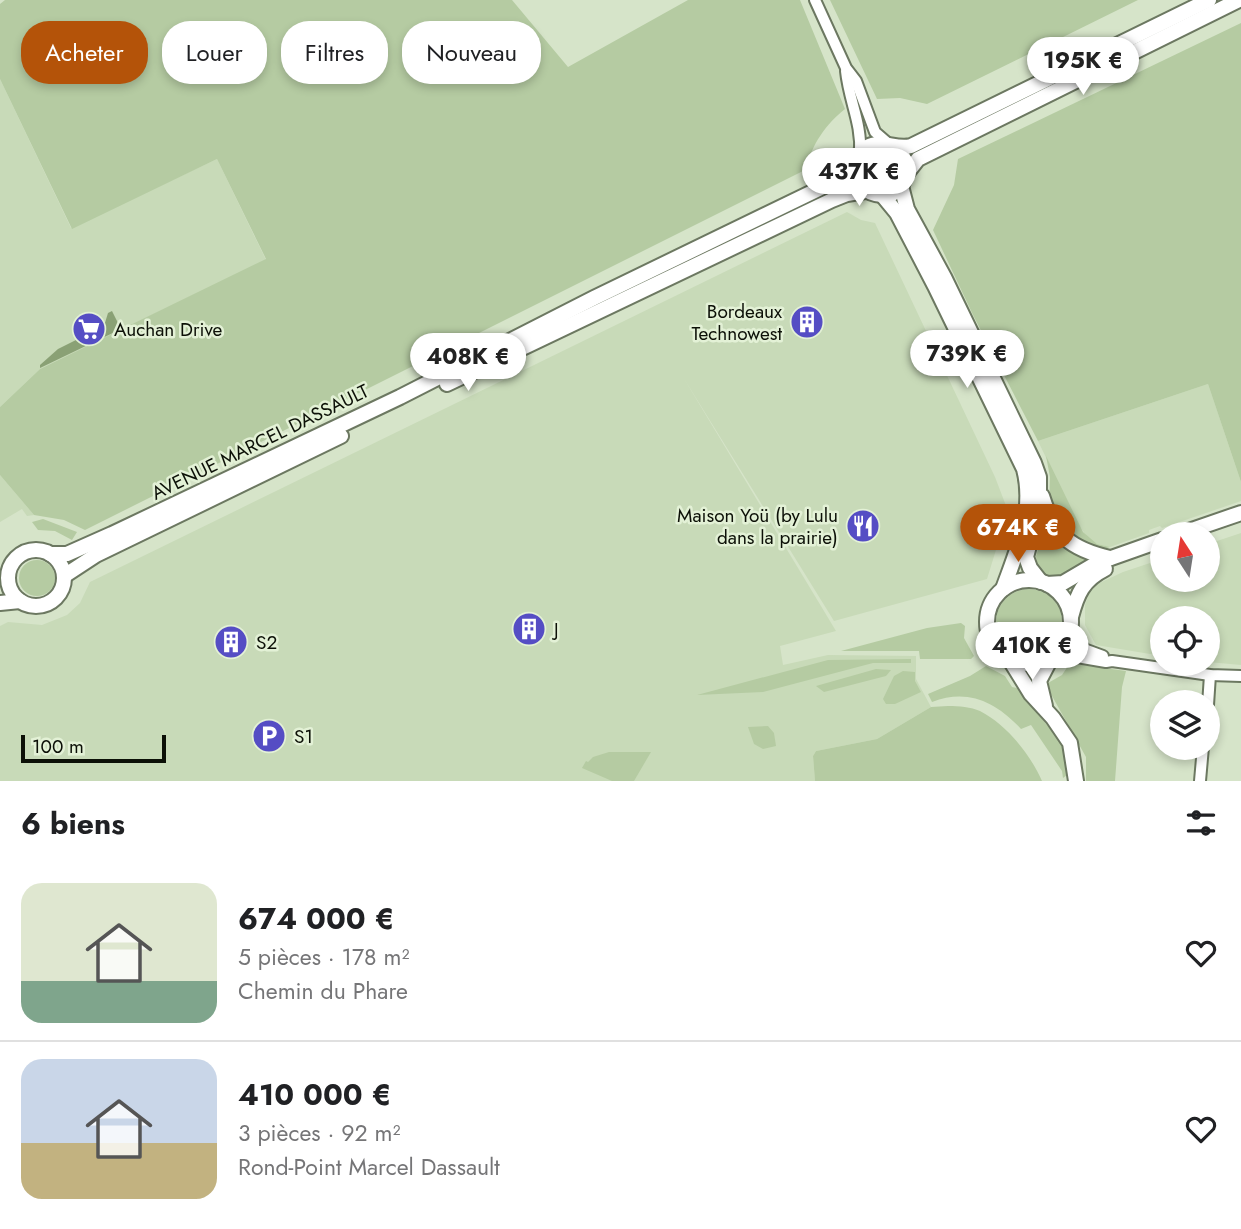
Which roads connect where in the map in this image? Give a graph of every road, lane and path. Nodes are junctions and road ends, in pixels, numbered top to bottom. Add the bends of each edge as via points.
1 (815, 0) edge
2 (1209, 0) edge
3 (1239, 0) edge
4 (846, 68) junction
5 (894, 147) junction
6 (858, 158) junction
7 (904, 179) junction
8 (865, 191) junction
9 (883, 196) junction
10 (1041, 491) junction
11 (1241, 513) edge
12 (1215, 522) edge
13 (1241, 522) edge
14 (1220, 529) edge
15 (1150, 544) edge
16 (1150, 552) edge
17 (50, 554) junction
18 (1110, 558) junction
19 (64, 576) junction
20 (4, 582) edge
21 (1044, 583) junction
22 (1003, 589) junction
23 (20, 601) junction
24 (0, 603) edge
25 (1071, 622) junction
26 (1052, 657) junction
27 (1010, 660) junction
28 (1112, 661) junction
29 (1150, 666) edge
30 (1220, 675) edge
31 (1241, 676) edge
32 (1046, 710) junction
33 (1202, 760) edge
34 (1076, 781) edge
35 (1200, 781) edge

1 - 4 street
2 - 5 main road via 911,146
3 - 7 main road via 918,159
4 - 5 street via 856,81 875,132
4 - 6 street via 861,133
5 - 6 main road via 876,144
5 - 7 main road via 906,161
6 - 8 main road via 857,181
6 - 17 main road, AVENUE MARCEL DASSAULT via 834,182 400,397 112,534 67,554
7 - 9 main road via 892,194
7 - 10 main road via 907,209 1031,456
8 - 9 main road
8 - 19 main road, AVENUE MARCEL DASSAULT via 844,194 538,340 96,555
9 - 22 main road via 897,213 935,286 1024,469 1028,508
10 - 18 main road via 1050,518 1063,537 1074,546
10 - 21 main road via 1026,558
11 - 12 main road
13 - 14 main road
15 - 18 main road
16 - 25 main road via 1090,577 1081,586
17 - 19 main road
17 - 20 main road via 36,551 20,556
18 - 21 main road via 1063,583
19 - 23 main road via 61,591 51,602 37,606
20 - 23 main road
21 - 22 main road via 1021,581
21 - 25 main road via 1067,604
22 - 27 main road via 990,606 987,622 993,644
23 - 24 main road
25 - 26 main road via 1065,643
25 - 28 street via 1084,649
26 - 27 main road via 1031,664
26 - 28 street
26 - 32 main road via 1039,681
27 - 32 main road
28 - 29 street
30 - 31 street
32 - 34 main road via 1070,743
33 - 35 street

